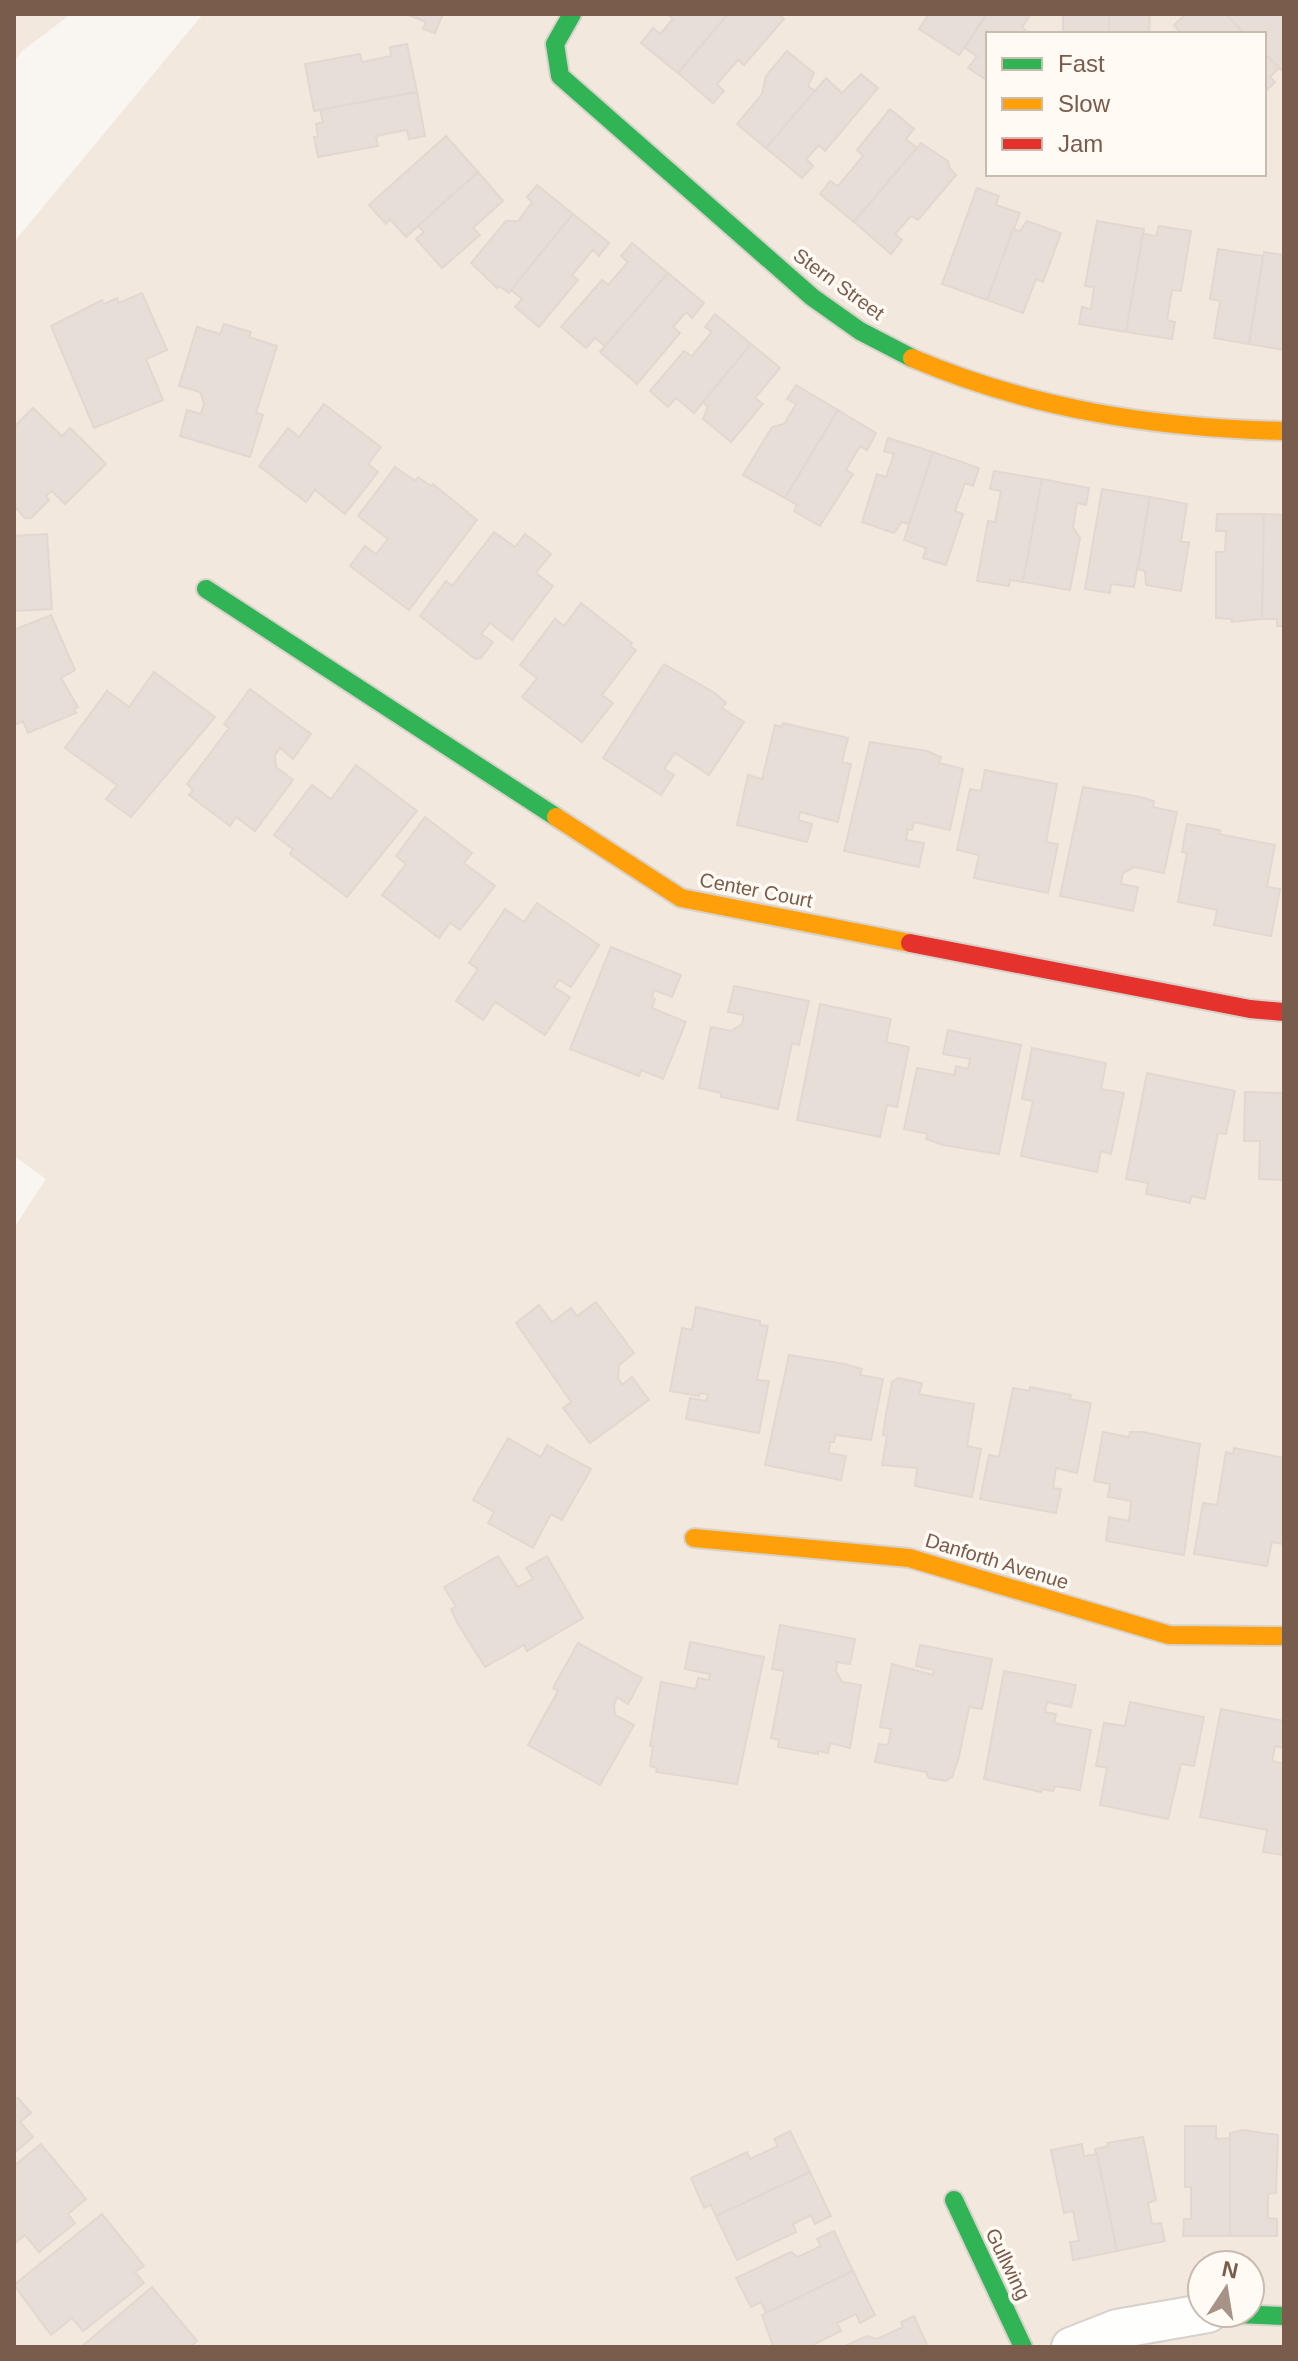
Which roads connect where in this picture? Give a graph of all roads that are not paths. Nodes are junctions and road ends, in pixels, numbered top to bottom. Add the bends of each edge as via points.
1 (572, 14) edge
2 (1284, 431) edge
3 (206, 589) dead end
4 (1284, 1012) edge
5 (694, 1538) dead end
6 (1284, 1636) edge
7 (954, 2200) dead end
8 (1186, 2317) edge
9 (1023, 2347) edge
10 (1071, 2347) edge

1 - 2 street, Stern Street via 556,37 552,57 560,76 792,280 859,330 926,364 1021,400 1127,421
3 - 4 street, Center Court via 681,898
5 - 6 street, Danforth Avenue via 909,1558 1169,1635
7 - 9 street, Gullwing
8 - 10 street via 1117,2329

